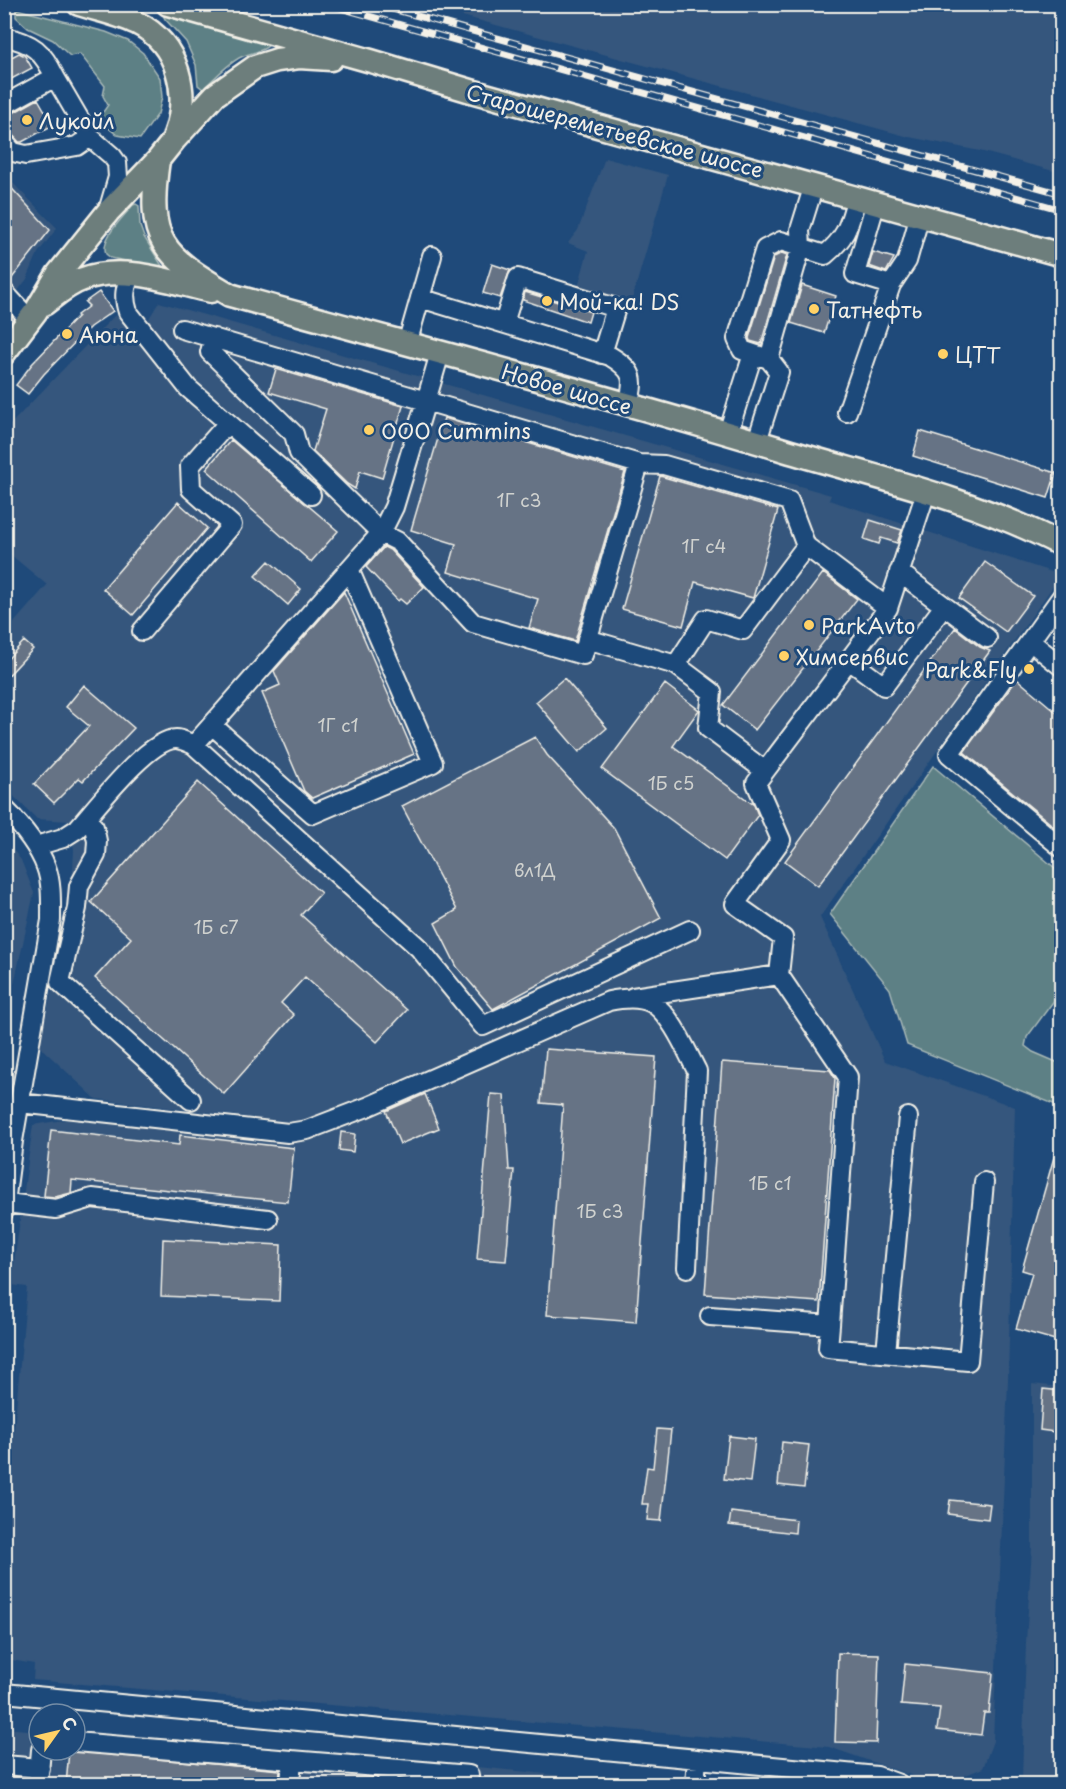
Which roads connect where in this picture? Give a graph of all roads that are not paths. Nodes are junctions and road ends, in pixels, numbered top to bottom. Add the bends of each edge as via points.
1 (79, 4) edge
2 (168, 4) edge
3 (4, 37) edge
4 (371, 61) junction
5 (55, 77) junction
6 (4, 105) edge
7 (90, 137) junction
8 (174, 140) junction
9 (4, 142) edge
10 (158, 160) junction
11 (814, 185) junction
12 (867, 200) junction
13 (108, 212) junction
14 (920, 215) junction
15 (801, 247) junction
16 (1062, 255) edge
17 (432, 256) dead end
18 (131, 273) junction
19 (891, 285) junction
20 (4, 292) edge
21 (230, 295) junction
22 (420, 298) junction
23 (32, 315) junction
24 (504, 324) junction
25 (182, 329) dead end
26 (214, 338) junction
27 (407, 344) junction
28 (4, 353) edge
29 (440, 353) junction
30 (602, 354) junction
31 (761, 356) junction
32 (426, 401) junction
33 (628, 405) junction
34 (847, 412) dead end
35 (228, 423) junction
36 (728, 433) junction
37 (757, 441) junction
38 (639, 464) junction
39 (926, 492) junction
40 (310, 495) dead end
41 (381, 533) junction
42 (1062, 545) edge
43 (806, 546) junction
44 (349, 569) junction
45 (899, 572) junction
46 (1062, 596) edge
47 (944, 606) junction
48 (888, 608) junction
49 (142, 631) dead end
50 (987, 638) dead end
51 (587, 639) junction
52 (1030, 641) junction
53 (849, 660) junction
54 (676, 665) junction
55 (1062, 668) edge
56 (212, 724) junction
57 (194, 745) junction
58 (765, 771) junction
59 (4, 808) edge
60 (86, 819) junction
61 (36, 846) junction
62 (1062, 848) edge
63 (690, 930) dead end
64 (779, 975) junction
65 (628, 998) junction
66 (191, 1100) dead end
67 (20, 1103) junction
68 (908, 1117) dead end
69 (984, 1182) dead end
70 (5, 1207) edge
71 (268, 1219) dead end
72 (687, 1269) dead end
73 (710, 1316) dead end
74 (830, 1325) junction
75 (886, 1353) junction
76 (4, 1693) edge
77 (87, 1743) edge
78 (697, 1759) junction
79 (292, 1760) junction
80 (4, 1765) edge
81 (40, 1768) edge
82 (387, 1776) edge
83 (845, 1779) edge
84 (290, 1785) edge
85 (468, 1785) edge
86 (695, 1785) edge
87 (899, 1785) edge

1 - 8 main road via 139,23 166,48 174,61 183,100
2 - 4 main road, Старошереметьевское шоссе
3 - 5 street via 22,40 36,49
4 - 8 main road via 299,57 255,67 215,95
4 - 11 main road, Старошереметьевское шоссе
5 - 6 street
5 - 7 street
7 - 9 street via 77,146 26,155 14,152
7 - 13 street via 117,163 118,177
8 - 10 main road
10 - 13 main road
10 - 21 main road, Новое шоссе via 153,208 156,228 165,245 193,273
11 - 12 main road, Старошереметьевское шоссе
11 - 15 street via 800,230
12 - 14 main road, Старошереметьевское шоссе
12 - 15 street via 847,232 825,255
12 - 19 street via 855,274
13 - 23 main road via 58,274
14 - 16 main road, Старошереметьевское шоссе
14 - 19 street via 906,261
15 - 31 street
15 - 31 street via 781,241 765,249 737,339 742,350
17 - 22 street
18 - 21 main road
18 - 23 main road via 81,279
18 - 35 street via 124,300 128,312 188,388
19 - 34 street
20 - 23 street
21 - 27 main road, Новое шоссе
22 - 24 street
22 - 27 street
23 - 28 main road
24 - 30 street
24 - 30 street via 518,278 616,308
25 - 26 street
26 - 32 street
26 - 41 street via 210,352 294,434 299,453
27 - 29 main road, Новое шоссе
29 - 32 street
29 - 33 main road, Новое шоссе
30 - 33 street via 622,363 630,372 634,383
31 - 36 street
31 - 37 street via 779,372
32 - 38 street
32 - 41 street via 394,507
33 - 36 main road, Новое шоссе
35 - 40 street
35 - 49 street via 190,466 191,489 232,525
36 - 37 main road, Новое шоссе
37 - 39 main road, Новое шоссе
38 - 43 street via 664,465 789,501
38 - 51 street
39 - 42 main road, Новое шоссе via 1018,523
39 - 45 street
41 - 44 street
41 - 51 street via 397,541 473,623 583,655
43 - 48 street
43 - 54 street via 743,630 706,619
44 - 56 street
44 - 56 street via 433,763 314,814
45 - 47 street
45 - 48 street
46 - 52 street
47 - 50 street
47 - 53 street via 884,687
48 - 53 street
51 - 54 street
52 - 55 street
52 - 62 street via 949,754
53 - 58 street
54 - 58 street via 712,692 708,728
56 - 57 street
57 - 60 street via 177,739 144,755
57 - 63 street via 419,948 483,1026
58 - 64 street via 756,783 782,840 735,904 783,939
59 - 61 street
60 - 61 street via 63,838
60 - 66 street via 96,834 96,855 79,886 60,982
61 - 67 street via 47,868 51,920
64 - 65 street
64 - 74 street via 848,1077
65 - 67 street via 609,1000 307,1130 288,1133
65 - 72 street via 651,1003 660,1011 697,1071
67 - 70 street
68 - 75 street
69 - 75 street via 968,1361
70 - 71 street via 56,1209 92,1198
73 - 74 street
74 - 75 street via 828,1348
76 - 78 street
77 - 79 street
78 - 83 street
78 - 86 street
79 - 82 street
79 - 84 street
80 - 81 street
82 - 85 street via 469,1775
83 - 87 street via 877,1776

